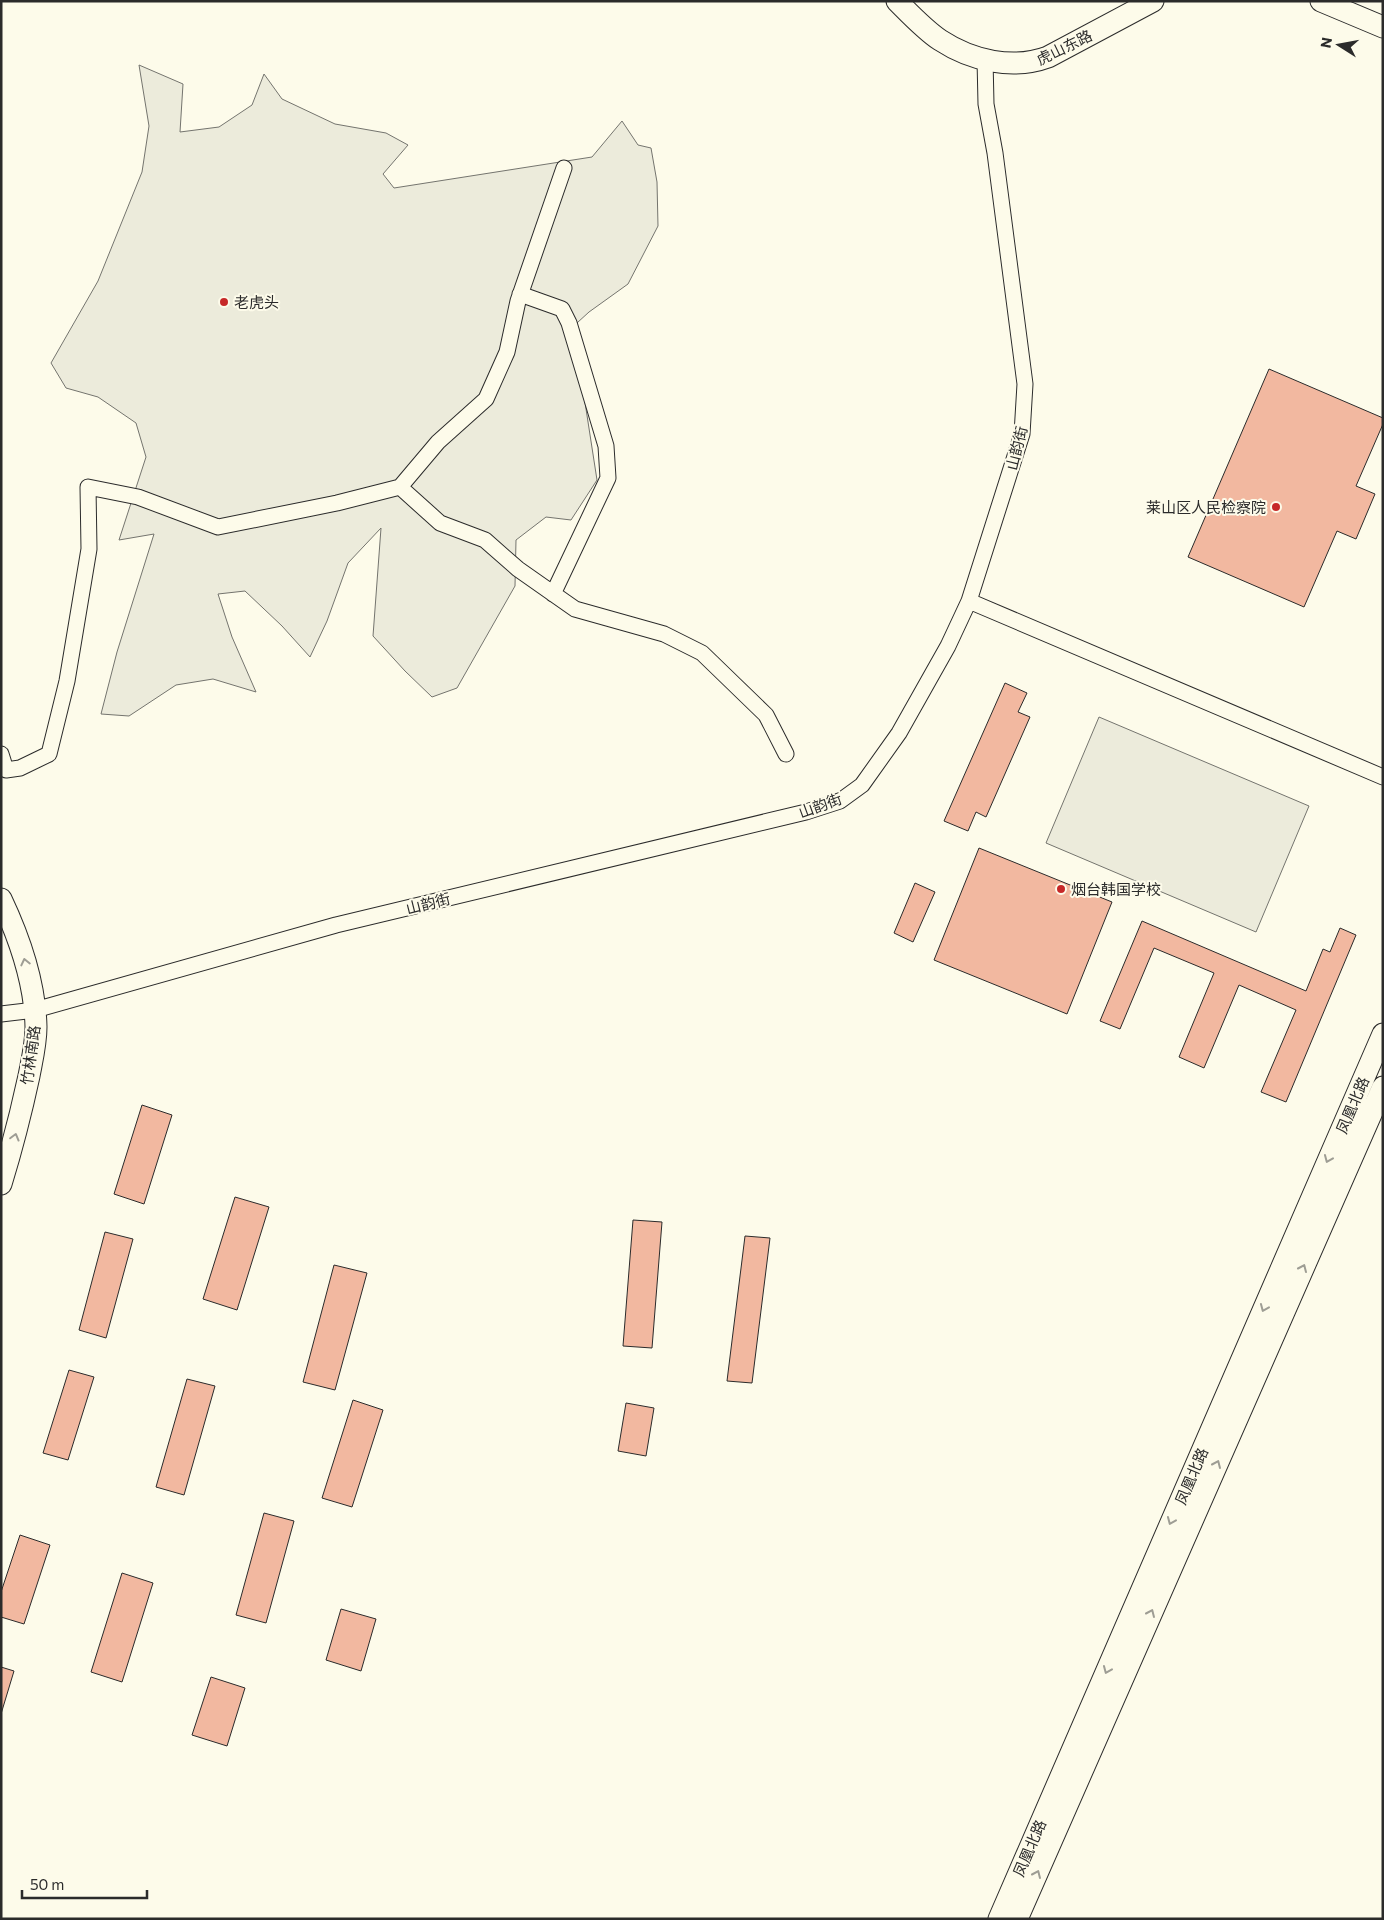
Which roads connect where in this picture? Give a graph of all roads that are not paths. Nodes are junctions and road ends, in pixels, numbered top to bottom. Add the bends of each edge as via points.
1 (897, 1) edge
2 (1153, 1) edge
3 (1321, 1) edge
4 (1383, 27) edge
5 (985, 59) junction
6 (564, 168) dead end
7 (520, 294) junction
8 (400, 487) junction
9 (553, 594) junction
10 (969, 602) junction
11 (1, 754) edge
12 (786, 754) dead end
13 (1383, 777) edge
14 (1, 898) edge
15 (35, 1010) junction
16 (1, 1014) edge
17 (1383, 1034) edge
18 (1383, 1087) edge
19 (1, 1184) edge
20 (999, 1919) edge
21 (1017, 1919) edge

1 - 5 street, 虎山东路 via 940,40
2 - 5 street, 虎山东路 via 1032,63 1012,65
3 - 4 street
5 - 10 street, 山韵街 via 986,104 1025,384 1022,434
6 - 7 street
7 - 8 street via 506,352 486,399 438,442
7 - 9 street via 562,309 606,446 608,478
8 - 9 street via 440,523 485,540
8 - 11 street via 218,527 138,496 88,487 89,549 67,681 49,754 20,768 6,770
9 - 12 street via 575,609 664,634 702,653 766,715
10 - 13 street
10 - 15 street, 山韵街 via 899,733 862,785 840,801 336,925
15 -> 14 street, 竹林南路 via 23,951
15 - 16 street, 山韵街
19 -> 15 street, 竹林南路 via 34,1049
17 -> 20 street, 凤凰北路
21 -> 18 street, 凤凰北路

